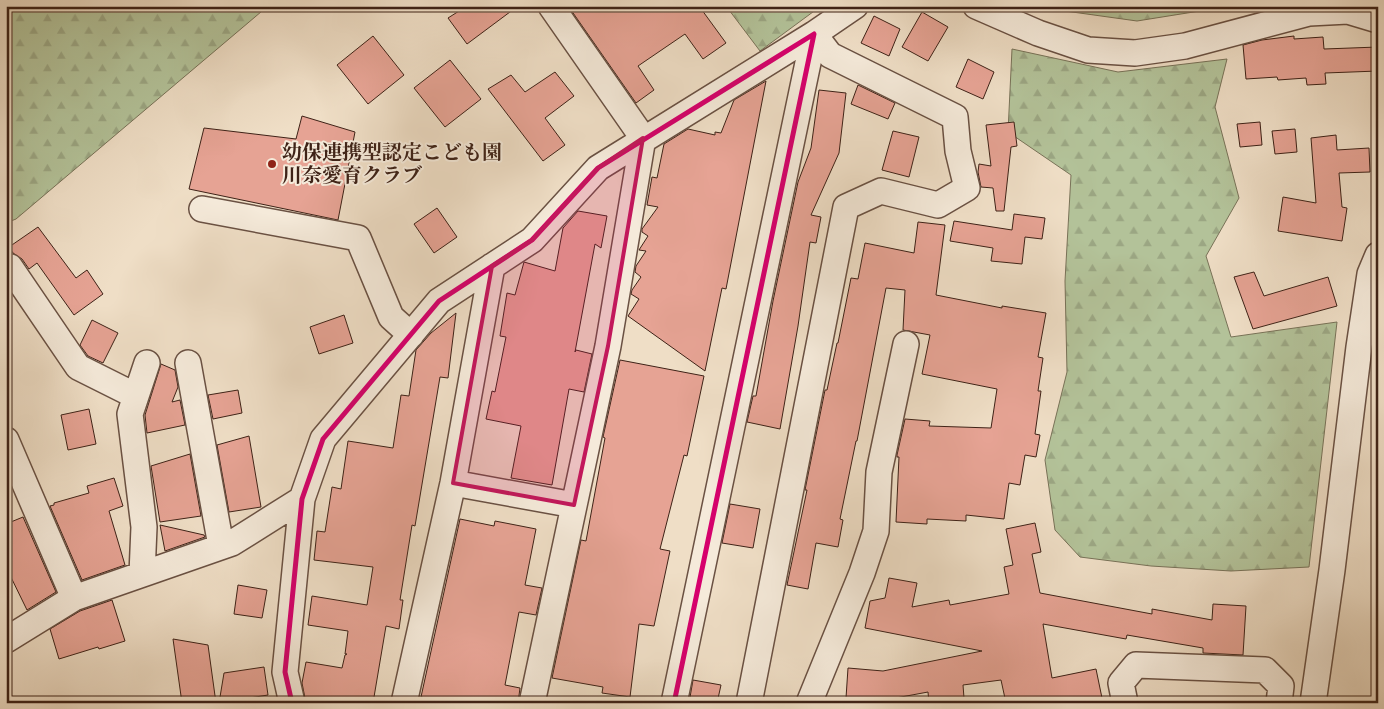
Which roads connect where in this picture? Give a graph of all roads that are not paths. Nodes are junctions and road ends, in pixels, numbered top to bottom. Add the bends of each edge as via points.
1 (551, 6) edge
2 (855, 6) edge
3 (976, 6) edge
4 (1378, 20) edge
5 (814, 34) junction
6 (643, 138) junction
7 (202, 209) dead end
8 (1378, 255) edge
9 (6, 266) edge
10 (492, 266) junction
11 (410, 336) junction
12 (906, 344) dead end
13 (147, 363) dead end
14 (188, 364) dead end
15 (136, 396) junction
16 (8, 448) edge
17 (453, 483) junction
18 (302, 499) junction
19 (574, 505) junction
20 (221, 546) junction
21 (142, 574) junction
22 (74, 598) junction
23 (6, 640) edge
24 (292, 703) edge
25 (404, 703) edge
26 (532, 703) edge
27 (674, 703) edge
28 (748, 703) edge
29 (809, 703) edge
30 (1124, 703) edge
31 (1279, 703) edge
32 (1313, 703) edge

1 - 6 street
2 - 5 street
3 - 4 street via 1088,50 1135,53 1185,46 1309,13 1348,11
5 - 6 street
5 - 27 street
5 - 28 street via 830,55 955,117 958,151 967,188 938,205 881,191 846,207
6 - 10 street via 598,168 532,240
6 - 19 street via 608,346
7 - 11 street via 358,238 391,318
8 - 32 street via 1370,274 1359,347
9 - 15 street via 10,267 78,367
10 - 11 street via 440,301
10 - 17 street
11 - 18 street via 324,439
12 - 29 street via 879,472 876,531
13 - 15 street
14 - 20 street
15 - 21 street via 130,414 144,526
16 - 22 street
17 - 19 street
17 - 25 street
18 - 20 street via 232,543
18 - 24 street via 285,672
19 - 26 street
20 - 21 street
21 - 22 street
22 - 23 street
30 - 31 street via 1121,683 1136,665 1265,670 1281,686

